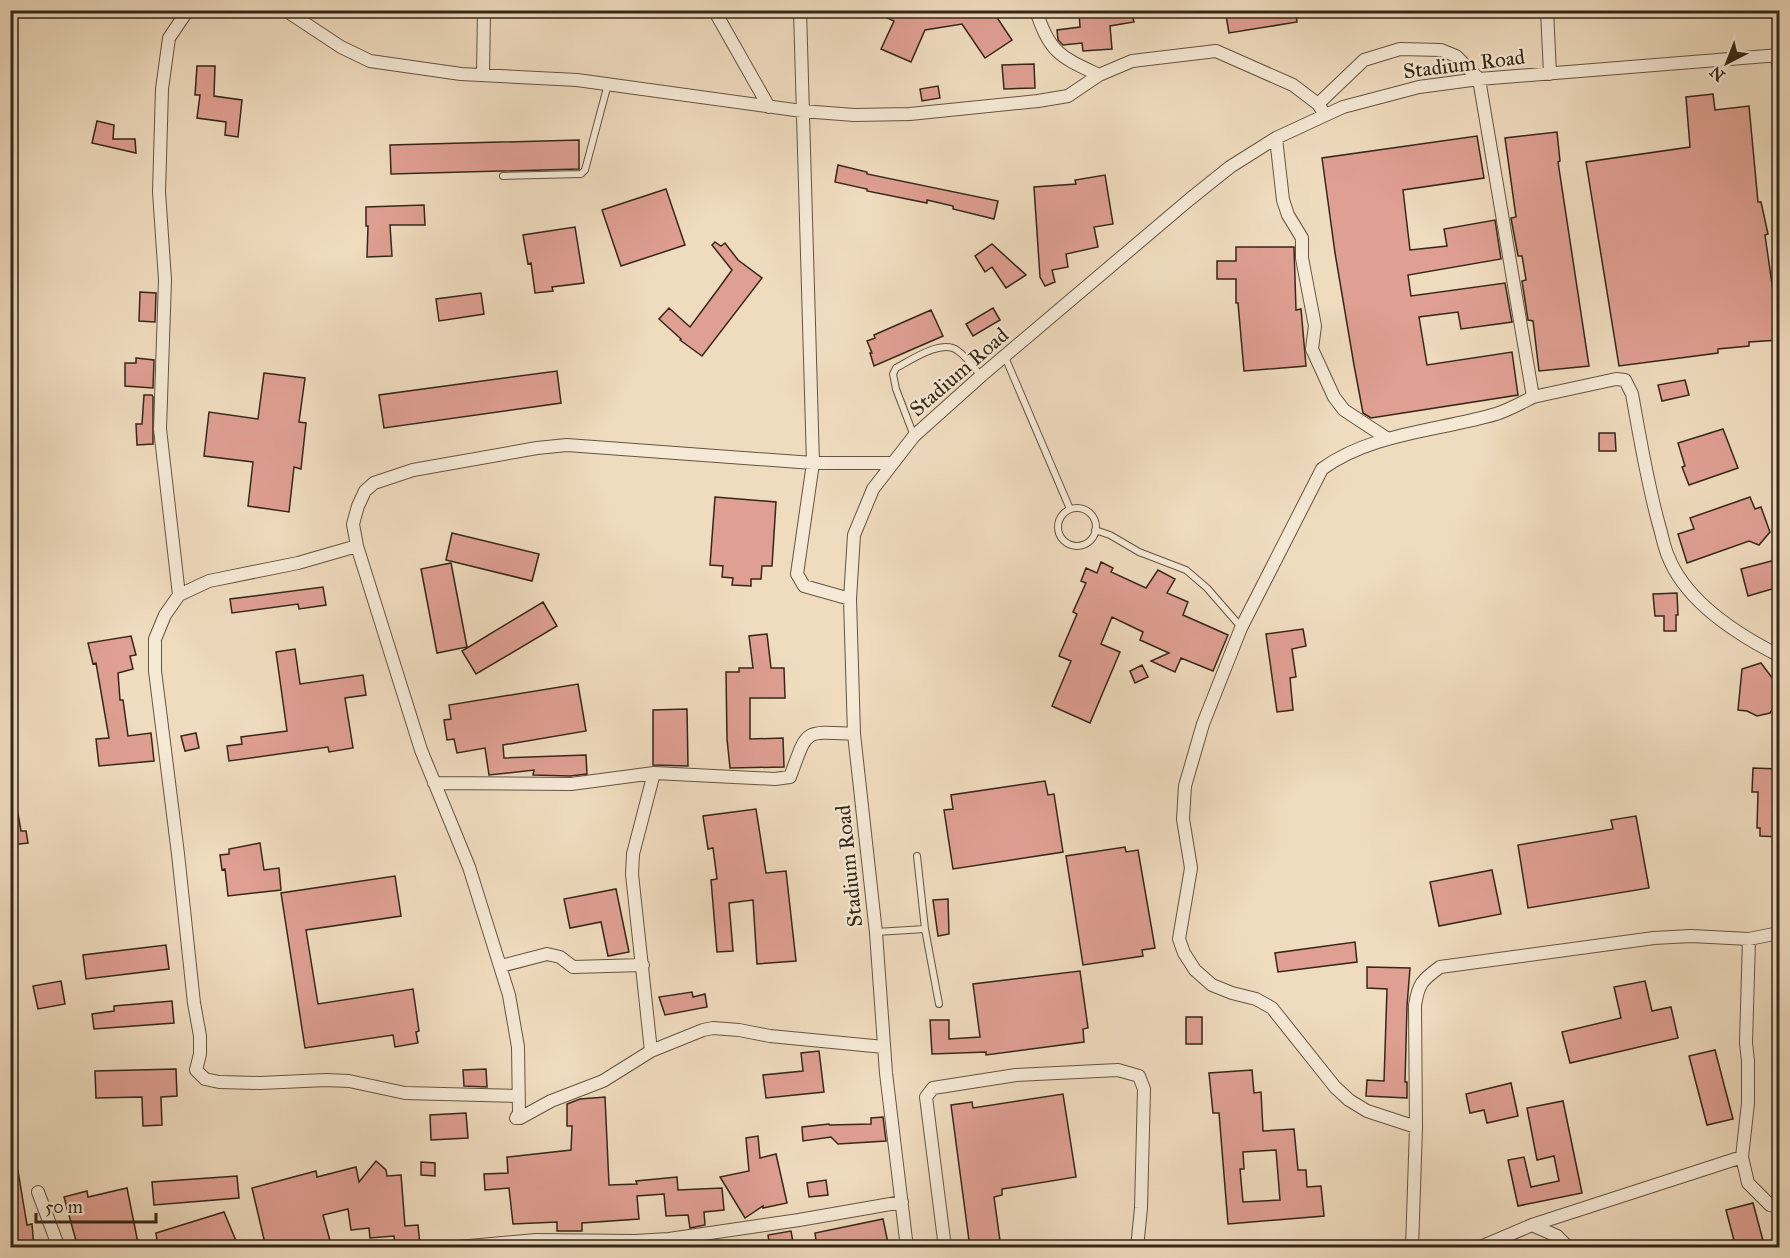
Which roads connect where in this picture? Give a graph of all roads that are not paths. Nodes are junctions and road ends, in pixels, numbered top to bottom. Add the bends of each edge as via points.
1 (188, 10) edge
2 (285, 10) edge
3 (484, 10) edge
4 (714, 10) edge
5 (800, 10) edge
6 (1036, 10) edge
7 (1547, 10) edge
8 (1778, 55) edge
9 (1550, 74) junction
10 (483, 75) junction
11 (1099, 75) junction
12 (1779, 76) edge
13 (1479, 79) junction
14 (608, 84) junction
15 (1318, 104) junction
16 (769, 107) junction
17 (802, 111) junction
18 (1326, 115) junction
19 (1276, 138) junction
20 (503, 176) dead end
21 (1005, 357) junction
22 (981, 376) junction
23 (1533, 397) junction
24 (914, 436) junction
25 (1388, 439) junction
26 (813, 462) junction
27 (893, 463) junction
28 (1070, 509) junction
29 (1095, 530) junction
30 (357, 546) junction
31 (179, 595) junction
32 (850, 599) junction
33 (1241, 628) junction
34 (1779, 656) edge
35 (854, 734) junction
36 (654, 773) junction
37 (434, 783) junction
38 (917, 856) dead end
39 (925, 930) junction
40 (876, 933) junction
41 (1779, 935) edge
42 (1749, 939) junction
43 (644, 965) junction
44 (501, 966) junction
45 (939, 1004) dead end
46 (884, 1047) junction
47 (651, 1051) junction
48 (518, 1096) junction
49 (1416, 1127) junction
50 (1742, 1157) junction
51 (38, 1192) dead end
52 (902, 1202) junction
53 (1779, 1207) edge
54 (1532, 1225) junction
55 (536, 1244) edge
56 (59, 1248) edge
57 (448, 1248) edge
58 (907, 1248) edge
59 (945, 1248) edge
60 (1137, 1248) edge
61 (1412, 1248) edge
62 (1478, 1248) edge
63 (1569, 1248) edge

1 - 31 street via 169,38 162,88 159,192 165,303 160,429
2 - 10 street via 369,61
3 - 10 street
4 - 16 street
5 - 17 street
6 - 11 street via 1042,31 1053,48 1063,58
7 - 9 street
8 - 9 street, Stadium Road
8 - 12 street
9 - 13 street, Stadium Road
10 - 14 street
11 - 15 street via 1132,61 1216,51 1293,85
11 - 17 street via 1068,96 1038,101 910,114
13 - 15 street via 1456,56 1441,50 1400,49 1364,60
13 - 18 street, Stadium Road via 1419,87
13 - 23 street
14 - 16 street
14 - 20 lane via 581,174
15 - 18 street
16 - 17 street
17 - 26 street
18 - 19 street, Stadium Road
19 - 21 street, Stadium Road via 1190,199
19 - 25 street via 1283,200 1302,238 1315,326 1312,349 1344,410
21 - 22 street, Stadium Road
21 - 28 lane
22 - 24 street, Stadium Road
22 - 24 lane via 950,346 941,346 896,368 896,388
23 - 25 street via 1496,414
23 - 34 street via 1625,380 1632,394 1650,495 1668,557 1682,581 1717,619
24 - 27 street, Stadium Road
25 - 33 street via 1339,457 1322,469
26 - 27 street
26 - 30 street via 567,445 413,470 374,483 366,491 353,524
26 - 32 street via 798,577 806,588
27 - 32 street, Stadium Road via 873,489 854,535
28 - 29 lane via 1089,512
28 - 29 lane via 1058,524 1064,541 1083,544
29 - 33 lane via 1186,570
30 - 31 street via 209,581
30 - 37 street
31 - 48 street via 155,639 155,671 200,1036 198,1074 219,1082 349,1081 405,1093
32 - 35 street, Stadium Road
33 - 49 street via 1203,724 1185,786 1183,819 1191,868 1179,939 1196,970 1212,985 1272,1008 1349,1100 1367,1111
35 - 36 street via 816,732 805,738 790,777
35 - 40 street, Stadium Road
36 - 37 street via 571,784
36 - 43 street via 633,854
37 - 44 street via 469,867
38 - 39 lane
39 - 40 lane
39 - 45 lane
40 - 46 street, Stadium Road
41 - 42 street
42 - 49 street via 1654,938 1440,967 1418,988 1415,1006
42 - 50 street via 1748,1102
43 - 44 street via 573,967 560,957 547,954
43 - 47 street
44 - 48 street via 515,1021
46 - 47 street via 713,1028
46 - 52 street, Stadium Road
47 - 48 street via 603,1081 516,1118
49 - 61 street
50 - 53 street via 1748,1183 1770,1205
50 - 54 street
51 - 56 street
52 - 55 street via 669,1239
52 - 58 street, Stadium Road
54 - 62 street
54 - 63 street via 1557,1236
55 - 57 street
59 - 60 street via 926,1096 929,1091 1016,1075 1119,1070 1139,1076 1144,1089

